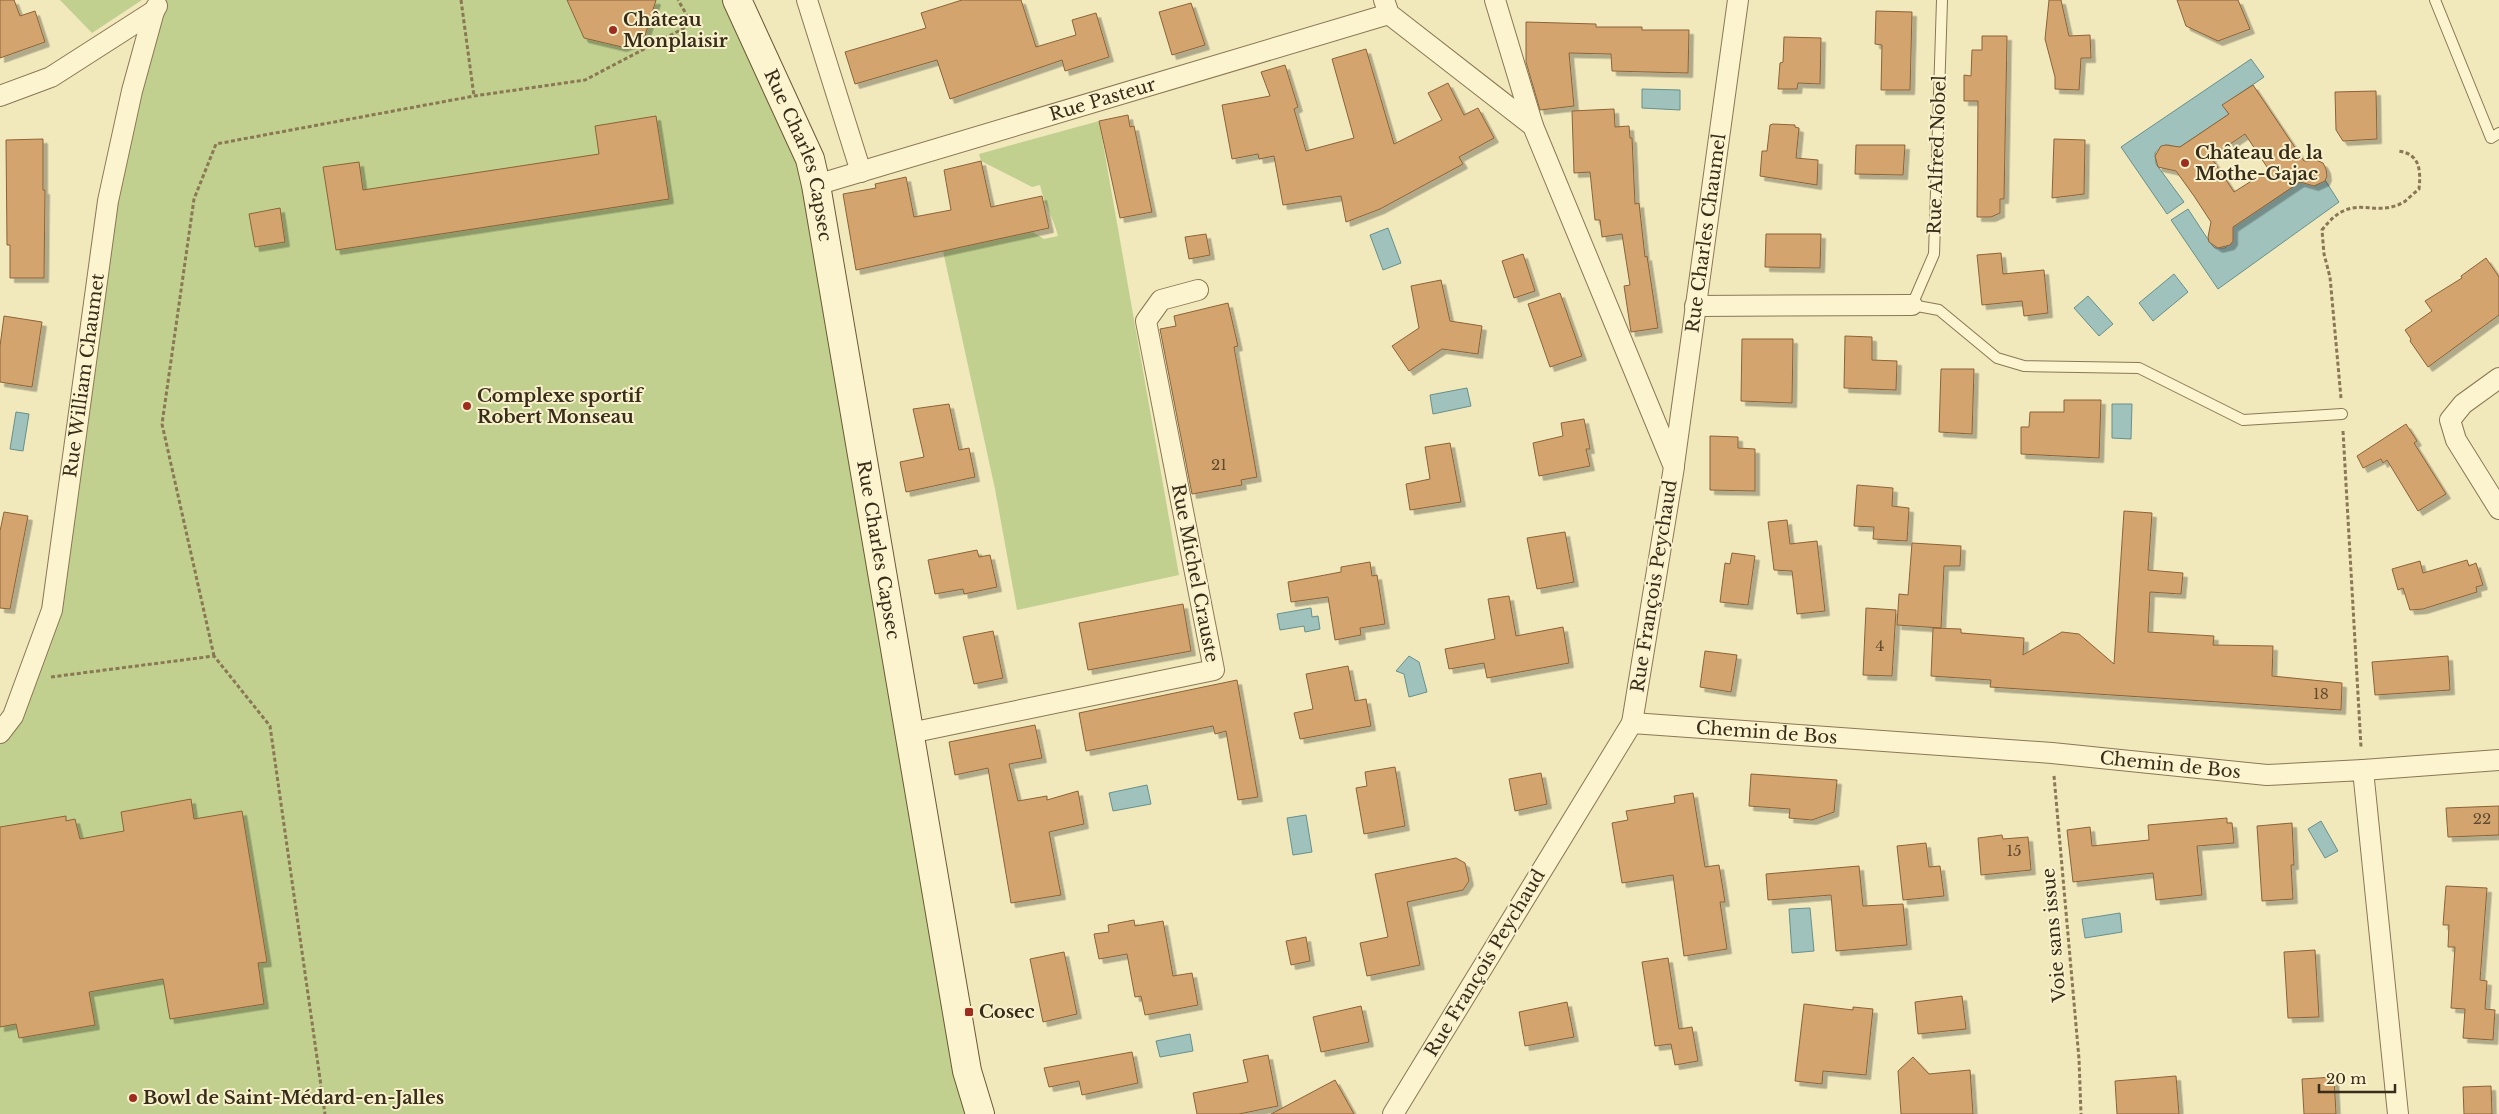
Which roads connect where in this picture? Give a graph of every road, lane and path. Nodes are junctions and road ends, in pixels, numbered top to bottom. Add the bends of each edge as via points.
1 (461, 0) edge
2 (678, 0) edge
3 (737, 0) edge
4 (807, 0) edge
5 (1495, 0) edge
6 (1738, 0) edge
7 (1942, 0) edge
8 (2435, 0) edge
9 (157, 6) edge
10 (1386, 7) edge
11 (0, 96) edge
12 (474, 96) junction
13 (1533, 126) junction
14 (2499, 133) edge
15 (2397, 151) dead end
16 (861, 172) junction
17 (816, 185) junction
18 (1198, 290) dead end
19 (1912, 305) junction
20 (1695, 306) junction
21 (2499, 378) edge
22 (2342, 414) junction
23 (1674, 467) junction
24 (2499, 508) edge
25 (214, 656) junction
26 (27, 677) junction
27 (1632, 723) junction
28 (0, 733) edge
29 (910, 733) junction
30 (2052, 753) junction
31 (2499, 760) edge
32 (2363, 770) junction
33 (325, 1114) edge
34 (980, 1114) edge
35 (1392, 1114) edge
36 (2081, 1114) edge
37 (2398, 1114) edge

1 - 12 path
2 - 12 path via 692,24 585,80
3 - 17 street, Rue Charles Capsec via 810,159
4 - 16 street
5 - 13 street
6 - 20 street, Rue Charles Chaumel
7 - 19 lane, Rue Alfred Nobel via 1934,254
8 - 14 lane via 2491,138
9 - 11 street via 51,77
9 - 26 street, Rue William Chaumet via 132,91 108,201 52,610
10 - 13 street, Rue François Peychaud
10 - 16 street, Rue Pasteur
12 - 25 path via 216,144 194,199 162,424
13 - 23 street, Rue François Peychaud
15 - 22 path via 2411,155 2418,163 2420,189 2403,203 2342,209 2322,230 2330,277
16 - 17 street, Rue Pasteur
17 - 29 street, Rue Charles Capsec
18 - 29 street, Rue Michel Crauste via 1161,300 1146,321 1214,670
19 - 20 street
19 - 22 lane via 1939,310 1997,358 2024,366 2139,368 2243,420
20 - 23 street, Rue Charles Chaumel
21 - 24 street via 2463,404 2450,420 2456,440
22 - 32 path
23 - 27 street, Rue François Peychaud
25 - 26 path via 58,677
25 - 33 path via 270,726
26 - 28 street, Rue William Chaumet via 13,716
27 - 30 street, Chemin de Bos
27 - 35 street, Rue François Peychaud
29 - 34 street, Rue Charles Capsec via 967,1071
30 - 32 street, Chemin de Bos via 2267,775
30 - 36 path, Voie sans issue
31 - 32 street, Chemin de Bos
32 - 37 street

